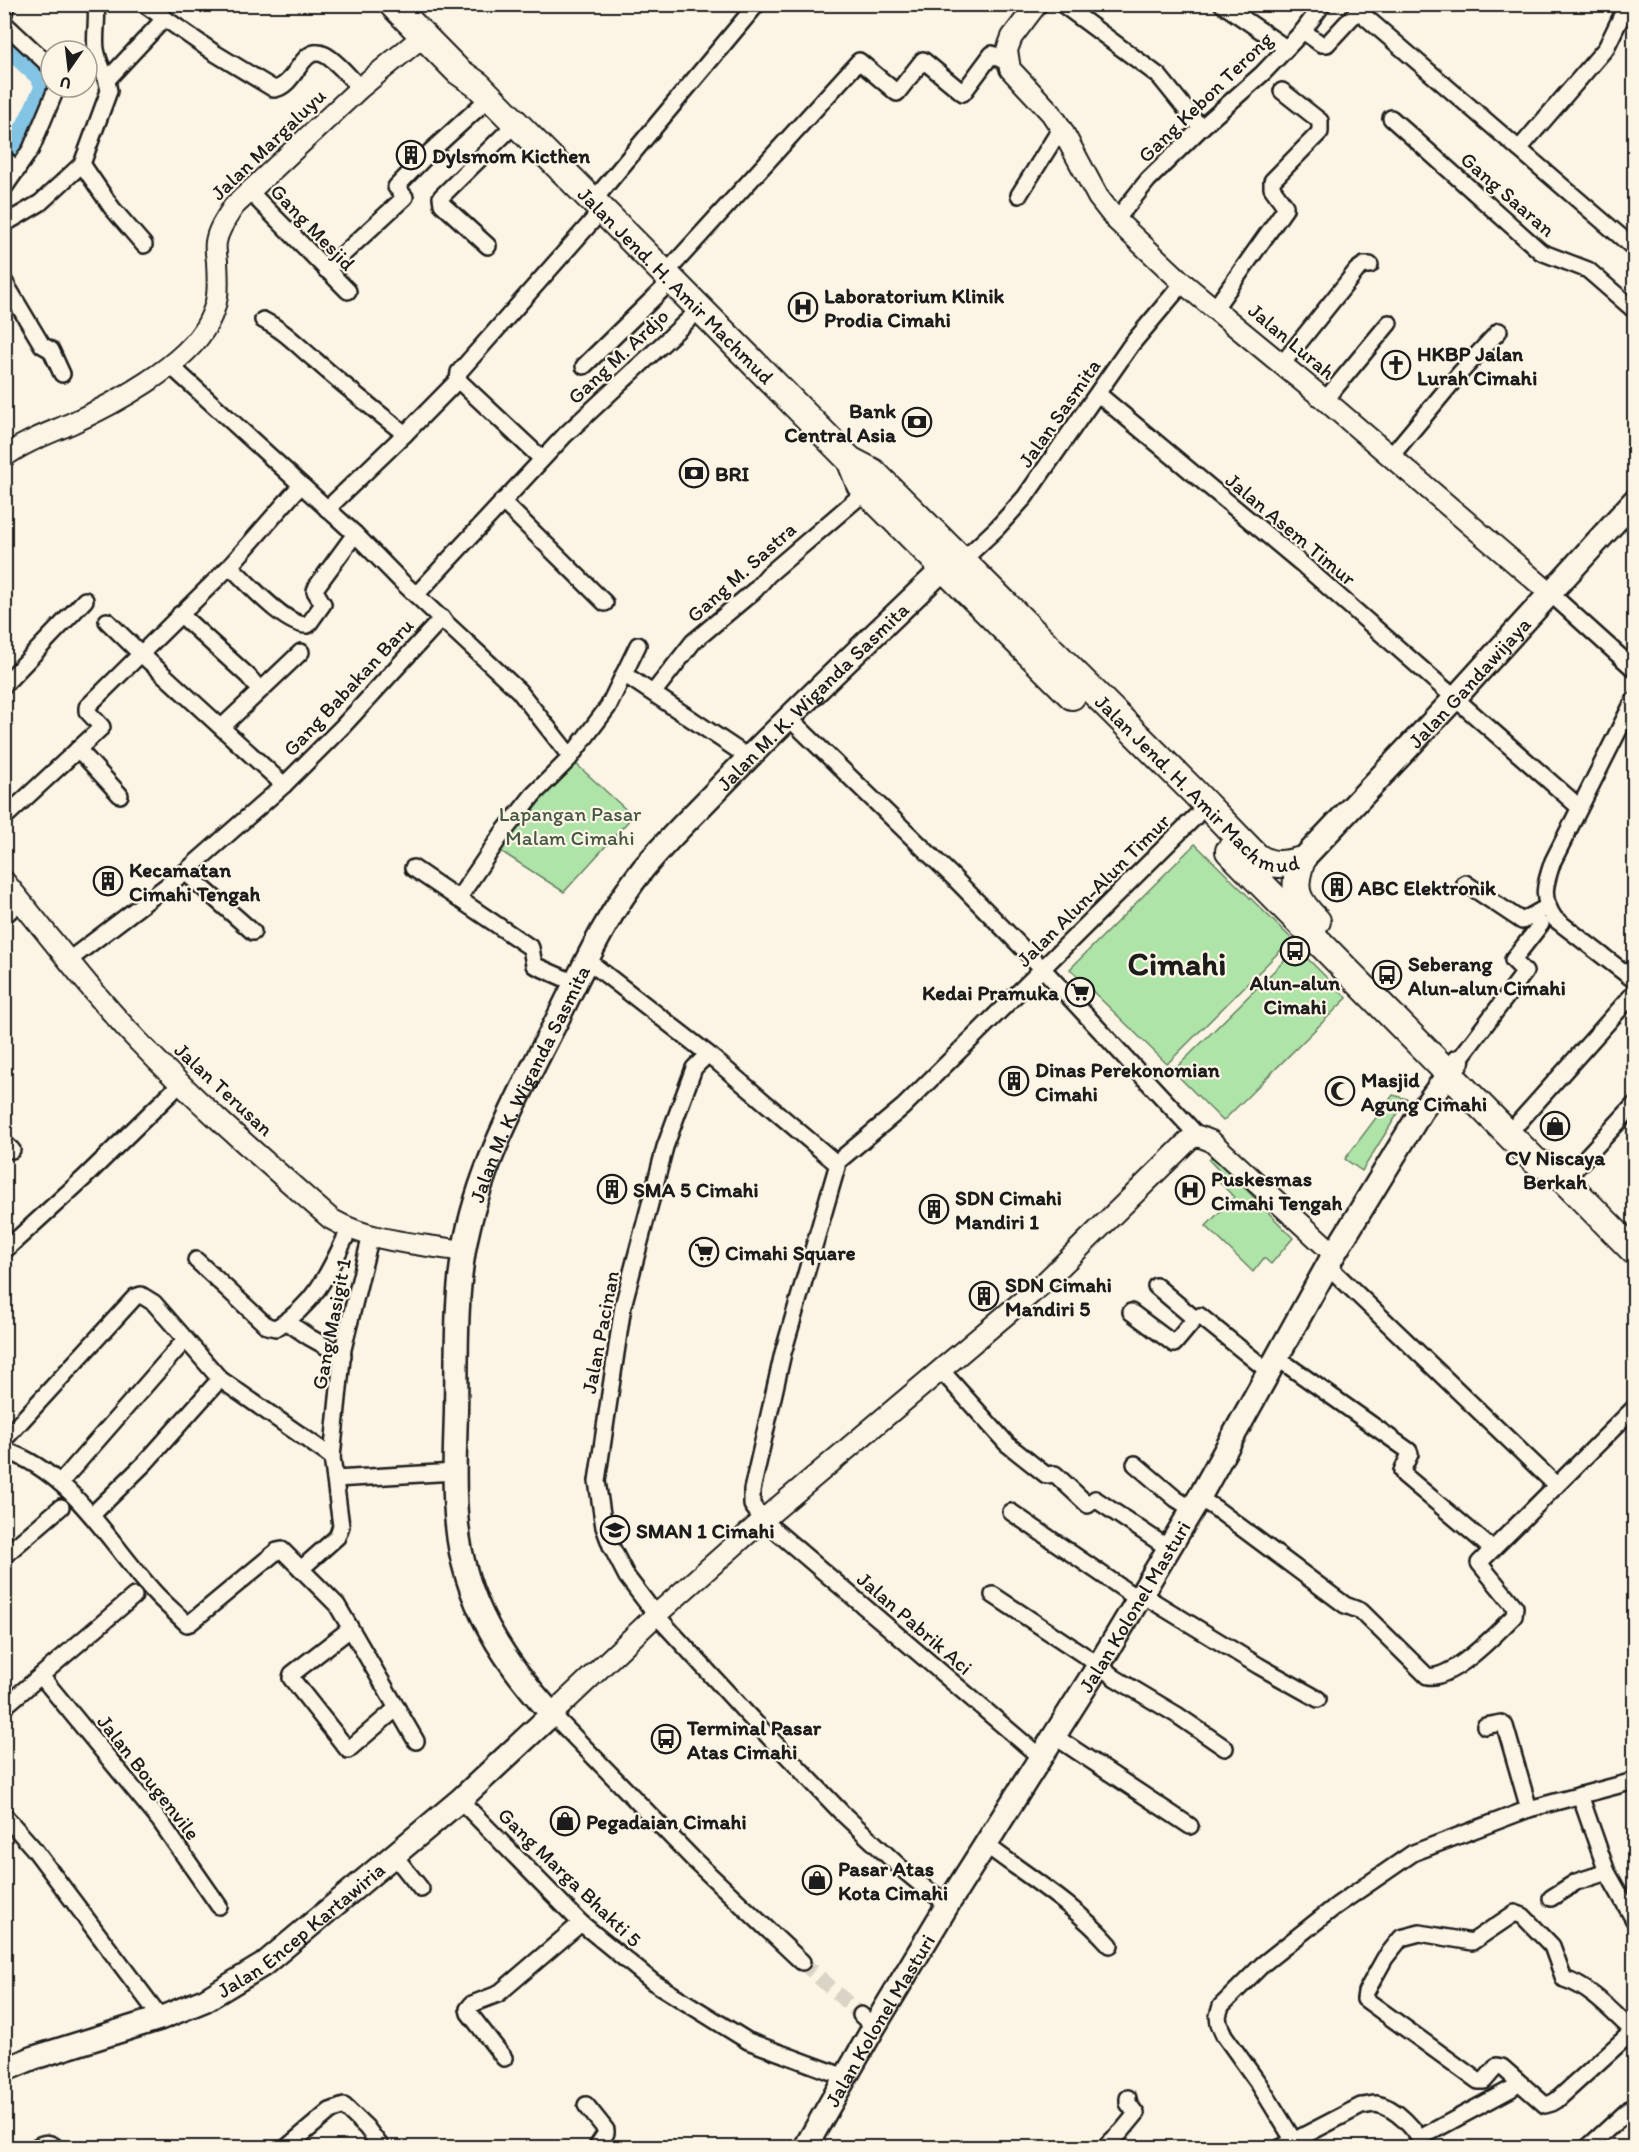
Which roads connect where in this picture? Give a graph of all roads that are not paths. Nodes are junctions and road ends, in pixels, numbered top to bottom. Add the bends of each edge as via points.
1 (6, 4) edge
2 (96, 4) edge
3 (144, 4) edge
4 (392, 4) edge
5 (415, 4) edge
6 (757, 4) edge
7 (1037, 4) edge
8 (1062, 4) edge
9 (1222, 4) edge
10 (1323, 4) edge
11 (1623, 4) edge
12 (4, 14) edge
13 (164, 19) junction
14 (4, 23) edge
15 (1304, 30) junction
16 (423, 36) junction
17 (1286, 48) junction
18 (39, 56) edge
19 (1008, 59) junction
20 (107, 80) junction
21 (360, 88) junction
22 (484, 91) junction
23 (1282, 91) dead end
24 (52, 99) edge
25 (1391, 118) dead end
26 (516, 123) junction
27 (1061, 128) junction
28 (1201, 128) junction
29 (1519, 149) junction
30 (11, 164) edge
31 (82, 164) junction
32 (4, 188) edge
33 (249, 191) junction
34 (1019, 195) dead end
35 (597, 205) junction
36 (1116, 220) junction
37 (4, 224) edge
38 (144, 245) dead end
39 (488, 246) dead end
40 (1635, 248) edge
41 (1370, 265) dead end
42 (326, 270) junction
43 (668, 277) junction
44 (4, 281) edge
45 (1184, 283) junction
46 (348, 291) dead end
47 (1215, 308) junction
48 (700, 309) junction
49 (1635, 310) edge
50 (263, 320) dead end
51 (1389, 323) dead end
52 (1499, 331) dead end
53 (1282, 364) junction
54 (171, 366) junction
55 (584, 366) dead end
56 (62, 374) dead end
57 (458, 380) junction
58 (1098, 394) junction
59 (1325, 400) junction
60 (405, 434) junction
61 (1391, 456) junction
62 (4, 457) edge
63 (542, 459) junction
64 (850, 460) junction
65 (301, 485) junction
66 (866, 491) junction
67 (502, 501) junction
68 (1635, 501) edge
69 (327, 509) junction
70 (355, 534) junction
71 (952, 565) junction
72 (230, 566) junction
73 (1551, 594) junction
74 (417, 595) junction
75 (85, 600) dead end
76 (605, 603) dead end
77 (180, 614) junction
78 (442, 618) junction
79 (107, 621) dead end
80 (638, 645) dead end
81 (301, 652) dead end
82 (140, 654) junction
83 (1635, 669) edge
84 (624, 674) junction
85 (4, 685) edge
86 (260, 690) junction
87 (653, 693) junction
88 (1455, 699) junction
89 (1635, 700) edge
90 (789, 718) junction
91 (222, 727) junction
92 (78, 749) junction
93 (570, 756) junction
94 (748, 757) junction
95 (284, 785) junction
96 (120, 795) dead end
97 (1579, 807) junction
98 (1195, 817) junction
99 (4, 818) edge
100 (1302, 861) junction
101 (413, 868) dead end
102 (185, 872) junction
103 (4, 881) edge
104 (1465, 883) dead end
105 (458, 899) junction
106 (21, 901) junction
107 (1546, 907) junction
108 (4, 916) edge
109 (1541, 924) dead end
110 (253, 932) dead end
111 (69, 960) junction
112 (587, 960) junction
113 (1043, 969) junction
114 (1635, 980) edge
115 (575, 983) junction
116 (1635, 993) edge
117 (708, 1054) junction
118 (1453, 1067) junction
119 (180, 1084) junction
120 (1635, 1105) edge
121 (1198, 1136) junction
122 (1538, 1151) junction
123 (836, 1163) junction
124 (349, 1230) junction
125 (371, 1235) junction
126 (4, 1251) edge
127 (464, 1251) junction
128 (1635, 1251) edge
129 (196, 1260) dead end
130 (1331, 1260) junction
131 (1156, 1286) dead end
132 (1131, 1312) dead end
133 (1195, 1319) junction
134 (287, 1322) junction
135 (185, 1340) junction
136 (342, 1356) junction
137 (1281, 1365) junction
138 (940, 1369) junction
139 (220, 1379) junction
140 (1635, 1408) edge
141 (4, 1440) edge
142 (4, 1450) edge
143 (332, 1456) junction
144 (1134, 1464) dead end
145 (455, 1472) junction
146 (335, 1479) junction
147 (60, 1483) junction
148 (1556, 1485) junction
149 (1202, 1504) junction
150 (61, 1507) dead end
151 (1011, 1512) dead end
152 (92, 1515) junction
153 (763, 1520) junction
154 (1168, 1548) junction
155 (1492, 1549) junction
156 (4, 1556) edge
157 (301, 1569) junction
158 (993, 1595) dead end
159 (134, 1596) dead end
160 (1144, 1598) junction
161 (656, 1616) junction
162 (350, 1629) junction
163 (1099, 1665) junction
164 (41, 1676) junction
165 (1318, 1699) dead end
166 (4, 1707) edge
167 (397, 1708) junction
168 (552, 1714) junction
169 (1485, 1726) dead end
170 (1054, 1736) junction
171 (416, 1741) dead end
172 (1225, 1748) dead end
173 (1040, 1757) junction
174 (1635, 1781) edge
175 (1580, 1795) junction
176 (460, 1800) junction
177 (1529, 1809) junction
178 (4, 1815) edge
179 (1190, 1826) dead end
180 (987, 1845) junction
181 (393, 1854) junction
182 (1607, 1872) junction
183 (421, 1889) dead end
184 (1551, 1898) dead end
185 (948, 1904) junction
186 (219, 1906) dead end
187 (1635, 1920) edge
188 (581, 1923) junction
189 (1110, 1945) dead end
190 (802, 1962) tunnel mouth
191 (161, 2018) junction
192 (1634, 2031) edge
193 (504, 2058) dead end
194 (4, 2070) edge
195 (845, 2077) junction
196 (1511, 2089) dead end
197 (1128, 2098) dead end
198 (586, 2105) dead end
199 (1635, 2105) edge
200 (1422, 2143) edge
201 (1287, 2144) edge
202 (291, 2146) edge
203 (35, 2148) edge
204 (57, 2148) edge
205 (382, 2148) edge
206 (596, 2148) edge
207 (805, 2148) edge
208 (1104, 2148) edge
209 (1587, 2148) edge

1 - 12 street
2 - 20 street via 96,51
3 - 13 street
4 - 16 highway, Jalan Jend. H. Amir Machmud
5 - 22 highway, Jalan Jend. H. Amir Machmud via 468,59
6 - 35 street
7 - 19 main road via 1012,37
8 - 28 street via 1159,76
9 - 17 street
10 - 15 street, Gang Kebon Terong
11 - 29 street via 1622,15 1606,48
13 - 20 street
13 - 21 street via 274,89 283,87 304,59 316,52 326,55
14 - 18 street
15 - 17 street, Gang Kebon Terong
15 - 29 street via 1324,45 1353,16 1362,14
16 - 21 main road, Jalan Margaluyu
16 - 22 highway, Jalan Jend. H. Amir Machmud
17 - 28 street, Gang Kebon Terong
19 - 27 main road, Jalan Lurah via 1010,69
19 - 43 street via 992,54 963,93 923,60 897,93 860,61
20 - 31 street via 106,103
21 - 33 main road, Jalan Margaluyu
22 - 26 highway, Jalan Jend. H. Amir Machmud
22 - 42 street via 396,187 405,197
23 - 47 street via 1320,122 1320,132 1272,181 1285,209
24 - 30 street via 31,149
25 - 49 street, Gang Saaran via 1541,252 1588,270
26 - 35 highway, Jalan Jend. H. Amir Machmud
26 - 39 street via 441,197 442,204
27 - 34 street
27 - 36 main road, Jalan Lurah via 1098,197
28 - 36 street, Gang Kebon Terong
29 - 40 street
30 - 32 street
31 - 37 street via 40,203
31 - 38 street
33 - 42 street, Gang Mesjid
33 - 54 main road, Jalan Margaluyu via 222,224 216,243 219,294 208,324
35 - 43 highway, Jalan Jend. H. Amir Machmud
35 - 57 street via 459,372
36 - 45 main road, Jalan Lurah
41 - 53 street via 1357,270
42 - 46 street, Gang Mesjid
43 - 48 highway, Jalan Jend. H. Amir Machmud
43 - 55 street
44 - 56 street via 42,345 51,350
45 - 47 main road, Jalan Lurah
45 - 58 street, Jalan Sasmita via 1131,345
47 - 53 main road, Jalan Lurah
48 - 63 street, Gang M. Ardjo
48 - 64 highway, Jalan Jend. H. Amir Machmud
50 - 60 street via 290,336
51 - 59 street
52 - 61 street
53 - 59 main road, Jalan Lurah
54 - 62 main road, Jalan Margaluyu
54 - 65 street
57 - 60 street
57 - 63 street
58 - 71 street, Jalan Sasmita via 1025,497 998,528
58 - 88 street, Jalan Asem Timur via 1302,564
59 - 61 main road, Jalan Lurah
60 - 69 street
61 - 73 main road, Jalan Lurah
63 - 67 street, Gang M. Ardjo
64 - 66 highway, Jalan Jend. H. Amir Machmud
64 - 71 highway, Jalan Jend. H. Amir Machmud via 873,472
65 - 69 street
65 - 72 street
66 - 71 highway, Jalan Jend. H. Amir Machmud
66 - 87 street, Gang M. Sastra via 693,642
67 - 74 street, Gang M. Ardjo
67 - 76 street
68 - 73 main road, Jalan Gandawijaya
69 - 70 street
70 - 72 street via 317,586 315,591 323,604 308,625 297,624 281,614
70 - 74 street
71 - 90 main road, Jalan M. K. Wiganda Sasmita
71 - 98 highway, Jalan Jend. H. Amir Machmud
71 - 100 highway, Jalan Jend. H. Amir Machmud via 1194,791 1256,856 1277,865
72 - 77 street
73 - 83 street, Jalan Lurah
73 - 88 main road, Jalan Gandawijaya
74 - 78 street
75 - 85 street
77 - 82 street
77 - 86 street
78 - 93 street via 519,691
78 - 95 street, Gang Babakan Baru
79 - 82 street
80 - 84 street
81 - 86 street
82 - 91 street
82 - 92 street via 87,706 102,727
84 - 87 street
84 - 93 street via 608,707
86 - 91 street
87 - 94 street
88 - 97 street, Jalan Asem Timur
88 - 100 main road, Jalan Gandawijaya
89 - 97 street
90 - 94 main road, Jalan M. K. Wiganda Sasmita
90 - 113 street
91 - 95 street
92 - 96 street
92 - 99 street
93 - 105 street via 502,834
94 - 112 main road, Jalan M. K. Wiganda Sasmita via 645,867 620,899
95 - 102 street, Gang Babakan Baru
97 - 107 street via 1553,861 1547,880
98 - 113 street, Jalan Alun-Alun Timur
98 - 118 highway, Jalan Jend. H. Amir Machmud
100 - 118 highway, Jalan Jend. H. Amir Machmud via 1297,873 1299,901
101 - 105 street
102 - 110 street
102 - 111 street, Gang Babakan Baru
103 - 106 main road, Jalan Terusan
104 - 107 street via 1522,921
105 - 115 street via 531,948 534,965
106 - 108 street
106 - 111 main road, Jalan Terusan
107 - 114 street via 1555,919
109 - 118 street via 1513,960 1525,972
111 - 119 main road, Jalan Terusan via 102,1002
112 - 115 main road, Jalan M. K. Wiganda Sasmita
112 - 117 street
113 - 121 street
113 - 123 street, Jalan Alun-Alun Timur via 903,1107
115 - 127 main road, Jalan M. K. Wiganda Sasmita via 492,1156 472,1213
116 - 122 street
117 - 123 street
117 - 161 street, Jalan Pacinan via 694,1068 665,1147 643,1229 623,1306 597,1481 610,1546
118 - 122 highway, Jalan Jend. H. Amir Machmud
118 - 130 main road, Jalan Kolonel Masturi via 1422,1110
119 - 124 main road, Jalan Terusan via 324,1213
119 - 126 street
120 - 122 street
121 - 130 main road via 1211,1141
121 - 138 main road via 1186,1142 1046,1281
122 - 128 highway, Jalan Jend. H. Amir Machmud
123 - 153 street via 837,1171 783,1353 752,1490 752,1505
124 - 125 main road, Jalan Terusan
124 - 134 street via 322,1285
125 - 127 main road, Jalan Terusan
125 - 136 street, Gang Masigit 1
127 - 145 main road, Jalan M. K. Wiganda Sasmita via 457,1314
129 - 134 street via 267,1326 276,1328
130 - 137 main road, Jalan Kolonel Masturi
130 - 148 street
131 - 133 street
132 - 133 street via 1174,1344
133 - 137 street via 1204,1318
134 - 136 street
135 - 139 street
135 - 141 street via 154,1303 135,1297
135 - 147 street
136 - 143 street, Gang Masigit 1
137 - 149 main road, Jalan Kolonel Masturi
137 - 155 street via 1409,1451 1404,1475
138 - 153 main road
138 - 154 street via 1007,1443 1046,1475 1055,1474 1089,1505 1095,1499
139 - 143 street
139 - 152 street
140 - 148 street
142 - 147 street via 21,1456
143 - 146 street, Gang Masigit 1
144 - 149 street via 1176,1499
145 - 146 street
145 - 168 main road, Jalan M. K. Wiganda Sasmita via 457,1528 480,1612 499,1649
146 - 157 street, Gang Masigit 1 via 339,1535
147 - 152 street
148 - 155 street
149 - 154 main road, Jalan Kolonel Masturi
149 - 155 street via 1345,1605 1361,1611 1427,1676 1433,1677 1476,1654 1516,1612 1479,1563
150 - 156 street
151 - 160 street
152 - 157 street via 153,1592 187,1624 279,1550
153 - 161 main road
153 - 173 street, Jalan Pabrik Aci
154 - 160 main road, Jalan Kolonel Masturi
157 - 162 street via 338,1605
158 - 163 street
159 - 164 street
160 - 163 main road, Jalan Kolonel Masturi
160 - 165 street
161 - 168 main road
161 - 185 street, Jalan Pacinan via 842,1813 901,1868
162 - 167 street
162 - 167 street via 291,1678 348,1750
163 - 170 main road, Jalan Kolonel Masturi
163 - 172 street
164 - 166 street
164 - 186 street, Jalan Bougenvile via 160,1821
167 - 171 street
168 - 176 main road, Jalan Encep Kartawiria
168 - 190 street via 694,1860
169 - 177 street via 1505,1726
170 - 173 main road, Jalan Kolonel Masturi
170 - 179 street
173 - 180 main road, Jalan Kolonel Masturi
174 - 175 street
175 - 177 street
175 - 182 street
176 - 181 main road, Jalan Encep Kartawiria
176 - 188 street, Gang Marga Bhakti 5
177 - 201 street via 1413,1853 1336,1906 1272,1957 1221,2006 1218,2016 1224,2035 1259,2084
178 - 191 street
180 - 185 main road, Jalan Kolonel Masturi
180 - 189 street via 1078,1914
181 - 183 street
181 - 191 main road, Jalan Encep Kartawiria via 263,1965 205,2001
182 - 184 street via 1576,1882
182 - 187 street
185 - 195 main road, Jalan Kolonel Masturi via 868,2021
188 - 193 street via 498,1994 468,2009
188 - 195 street, Gang Marga Bhakti 5 via 653,1982 748,2041
191 - 194 main road, Jalan Encep Kartawiria
192 - 192 street via 1597,1998 1564,1979 1552,1946 1523,1916 1515,1913 1472,1942 1420,1934 1401,1938 1385,1958 1365,1999 1478,2081 1484,2081 1497,2066 1502,2067 1545,2105 1557,2100
195 - 207 main road, Jalan Kolonel Masturi
196 - 200 street
197 - 208 street via 1136,2114
198 - 206 street via 606,2130
199 - 209 street
200 - 201 street via 1401,2117 1374,2104 1362,2106
202 - 205 street via 330,2111 344,2106
203 - 204 street via 48,2142

